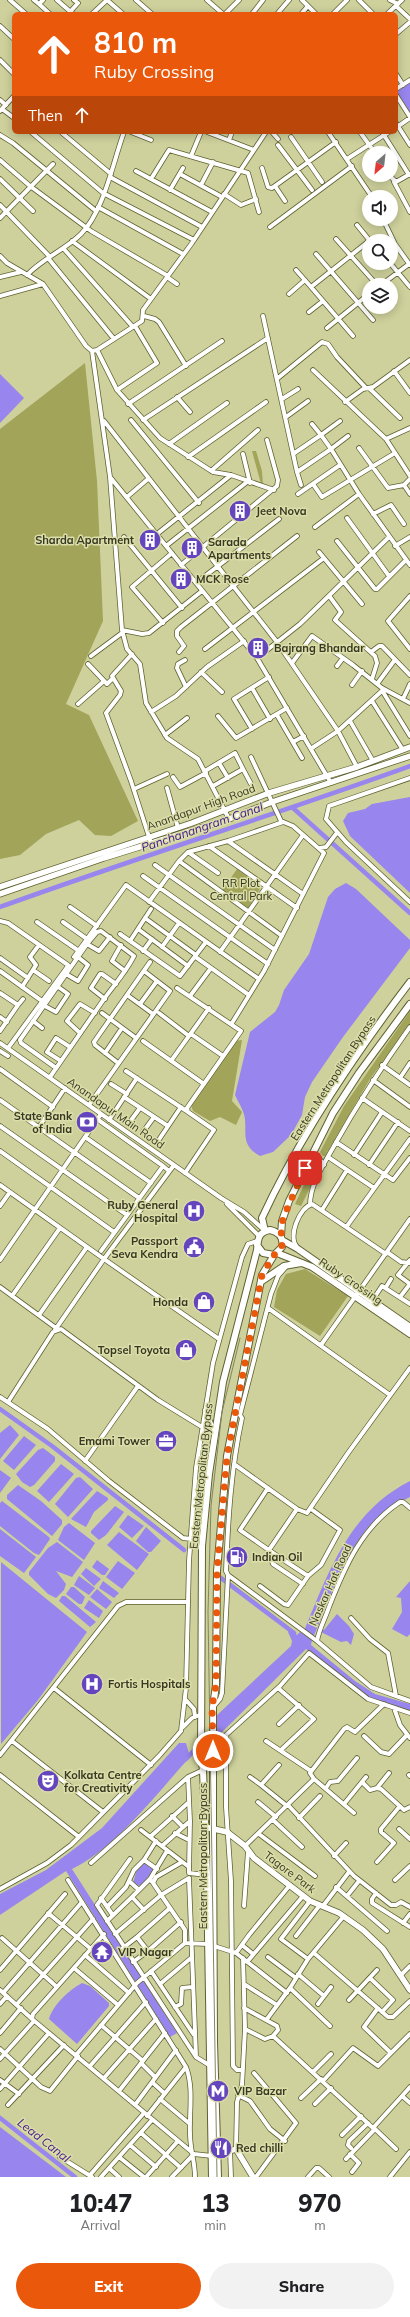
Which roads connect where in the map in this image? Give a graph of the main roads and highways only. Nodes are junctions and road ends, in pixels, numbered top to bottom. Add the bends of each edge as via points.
1 (410, 747) edge
2 (410, 756) edge
3 (0, 888) edge
4 (0, 894) edge
5 (410, 982) edge
6 (410, 1004) edge
7 (265, 1231) junction
8 (281, 1238) junction
9 (258, 1241) junction
10 (275, 1254) junction
11 (305, 1263) junction
12 (262, 1281) junction
13 (358, 1294) junction
14 (410, 1327) edge
15 (410, 1334) edge
16 (222, 1513) junction
17 (229, 1514) road end
18 (213, 1825) junction
19 (206, 1827) junction
20 (211, 1945) junction
21 (410, 1990) edge
22 (215, 2156) junction
23 (212, 2177) edge
24 (218, 2177) edge
25 (253, 2177) edge

1 - 3 main road, Anandapur High Road via 357,767 269,793 178,828
2 - 4 main road, Anandapur High Road
5 - 7 main road, Eastern Metropolitan Bypass via 365,1042 290,1164 262,1218
6 - 8 main road, Eastern Metropolitan Bypass via 332,1114 287,1208
7 - 8 main road via 273,1231
7 - 9 main road
8 - 10 main road via 282,1248
8 - 13 main road
9 - 10 main road, Ruby Crossing via 263,1253
9 - 19 main road, Eastern Metropolitan Bypass via 250,1283 223,1382 214,1430 202,1546 198,1716
10 - 11 main road, Ruby Crossing
10 - 12 main road, Eastern Metropolitan Bypass via 262,1275
11 - 12 main road via 289,1264 274,1271
11 - 13 main road, Ruby Crossing
12 - 16 main road, Eastern Metropolitan Bypass via 227,1456
13 - 14 main road
13 - 15 main road, Ruby Crossing
16 - 17 main road
16 - 18 main road, Eastern Metropolitan Bypass via 217,1571 216,1685 212,1707
18 - 19 main road, Tagore Park
18 - 20 main road, Eastern Metropolitan Bypass
18 - 21 main road, Tagore Park via 245,1846 248,1852 303,1896 344,1916 374,1940
19 - 20 main road, Eastern Metropolitan Bypass
20 - 22 main road, Eastern Metropolitan Bypass
20 - 22 main road via 209,2065
22 - 23 main road
22 - 24 main road, Eastern Metropolitan Bypass
22 - 25 main road via 236,2149

